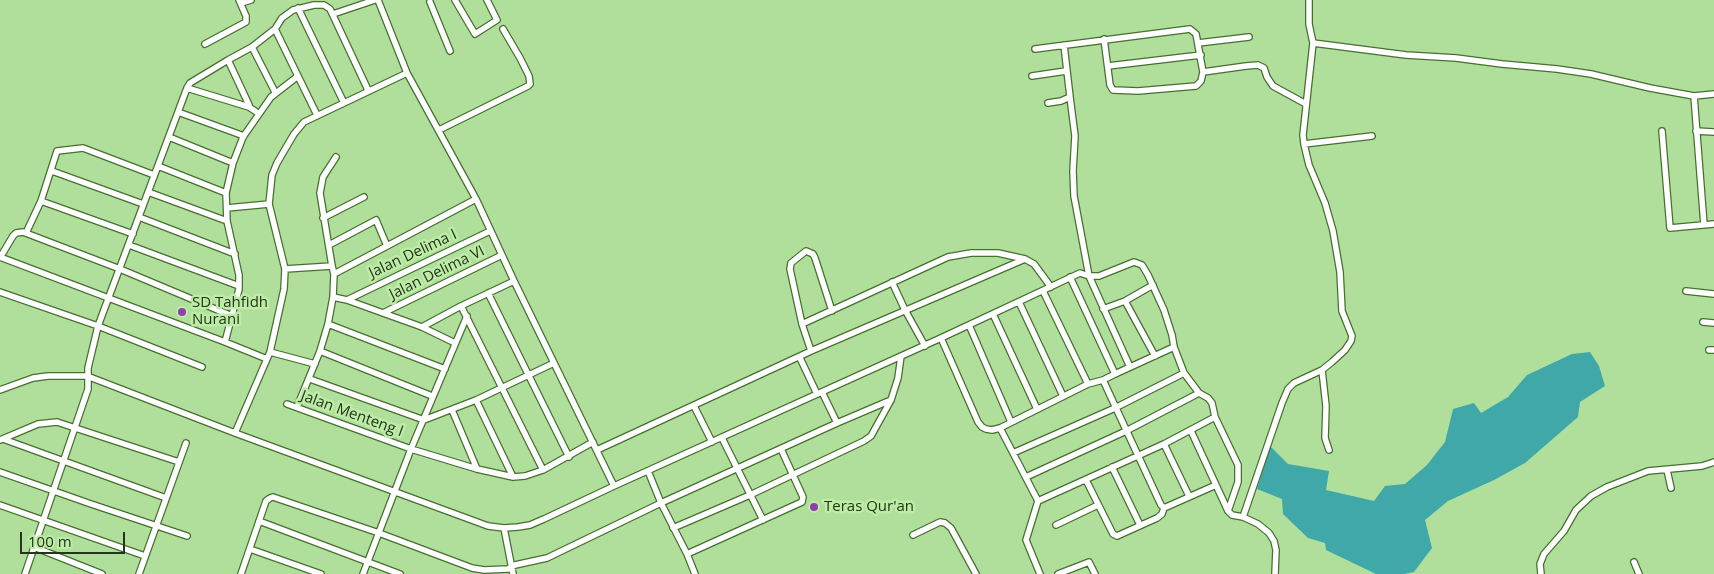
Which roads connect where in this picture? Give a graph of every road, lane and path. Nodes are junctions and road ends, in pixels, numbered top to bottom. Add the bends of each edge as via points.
1 (251, 0) edge
2 (386, 0) edge
3 (431, 0) edge
4 (455, 0) edge
5 (486, 0) edge
6 (1309, 0) edge
7 (377, 1) edge
8 (240, 2) edge
9 (298, 8) junction
10 (332, 14) junction
11 (503, 29) dead end
12 (274, 30) junction
13 (1249, 37) dead end
14 (1104, 39) junction
15 (1198, 43) junction
16 (1313, 43) junction
17 (205, 44) dead end
18 (1064, 45) junction
19 (252, 48) junction
20 (1035, 49) dead end
21 (450, 51) dead end
22 (1201, 55) junction
23 (228, 60) junction
24 (1108, 66) junction
25 (1066, 71) junction
26 (1204, 72) junction
27 (408, 73) junction
28 (298, 76) junction
29 (1032, 76) dead end
30 (187, 88) junction
31 (368, 90) junction
32 (275, 92) junction
33 (1714, 94) edge
34 (1694, 96) junction
35 (1070, 97) junction
36 (344, 103) junction
37 (1048, 103) dead end
38 (1306, 104) junction
39 (249, 107) junction
40 (178, 112) junction
41 (258, 113) junction
42 (317, 115) junction
43 (439, 130) junction
44 (1662, 131) dead end
45 (1696, 131) junction
46 (1714, 132) edge
47 (244, 136) junction
48 (1372, 136) dead end
49 (169, 138) junction
50 (1304, 144) junction
51 (336, 157) dead end
52 (233, 163) junction
53 (158, 166) junction
54 (52, 171) junction
55 (154, 175) junction
56 (148, 192) junction
57 (226, 193) junction
58 (364, 197) dead end
59 (476, 199) junction
60 (41, 201) junction
61 (144, 204) junction
62 (269, 204) junction
63 (227, 208) junction
64 (139, 217) junction
65 (323, 218) junction
66 (227, 222) junction
67 (1714, 224) edge
68 (1704, 225) junction
69 (490, 231) junction
70 (26, 233) junction
71 (133, 234) junction
72 (129, 245) junction
73 (329, 245) junction
74 (387, 246) junction
75 (235, 254) junction
76 (502, 255) junction
77 (1, 257) edge
78 (1025, 259) junction
79 (332, 266) junction
80 (120, 269) junction
81 (285, 269) junction
82 (334, 274) junction
83 (1089, 276) junction
84 (1070, 277) junction
85 (514, 281) junction
86 (892, 282) junction
87 (1153, 285) junction
88 (239, 286) junction
89 (1051, 287) junction
90 (1043, 290) junction
91 (1686, 291) dead end
92 (0, 292) edge
93 (488, 293) junction
94 (1714, 294) edge
95 (333, 297) junction
96 (109, 298) junction
97 (347, 300) junction
98 (1125, 300) junction
99 (1019, 302) junction
100 (461, 306) junction
101 (1103, 308) junction
102 (832, 310) junction
103 (905, 310) junction
104 (383, 313) junction
105 (993, 314) junction
106 (232, 316) junction
107 (467, 316) junction
108 (1703, 322) dead end
109 (1714, 323) edge
110 (328, 324) junction
111 (802, 324) junction
112 (969, 325) junction
113 (98, 326) junction
114 (422, 327) junction
115 (941, 338) junction
116 (225, 342) junction
117 (455, 343) junction
118 (925, 346) junction
119 (1174, 347) junction
120 (320, 350) junction
121 (811, 351) junction
122 (270, 352) junction
123 (901, 356) junction
124 (1155, 356) junction
125 (800, 358) junction
126 (267, 359) junction
127 (554, 363) junction
128 (315, 364) junction
129 (202, 367) dead end
130 (1130, 367) junction
131 (445, 369) junction
132 (1322, 370) junction
133 (1184, 373) junction
134 (529, 374) junction
135 (1115, 374) junction
136 (87, 376) junction
137 (310, 379) junction
138 (1103, 380) junction
139 (1088, 384) junction
140 (503, 387) junction
141 (0, 390) edge
142 (820, 393) junction
143 (1199, 393) junction
144 (432, 396) junction
145 (1063, 396) junction
146 (476, 400) junction
147 (891, 400) junction
148 (287, 404) dead end
149 (694, 406) junction
150 (298, 407) junction
151 (1115, 408) junction
152 (1037, 409) junction
153 (452, 410) junction
154 (1215, 417) junction
155 (424, 420) junction
156 (1011, 422) junction
157 (837, 423) junction
158 (74, 427) junction
159 (1000, 428) junction
160 (1126, 431) junction
161 (1191, 431) junction
162 (235, 433) junction
163 (722, 438) junction
164 (1, 439) edge
165 (593, 442) junction
166 (712, 442) junction
167 (186, 444) dead end
168 (1164, 444) junction
169 (410, 448) junction
170 (780, 449) junction
171 (597, 450) junction
172 (1329, 450) dead end
173 (1013, 453) junction
174 (1138, 456) junction
175 (569, 457) junction
176 (63, 460) junction
177 (180, 462) junction
178 (1714, 462) edge
179 (1112, 467) junction
180 (477, 469) junction
181 (737, 469) junction
182 (543, 470) junction
183 (1667, 470) junction
184 (648, 471) junction
185 (0, 472) edge
186 (793, 475) junction
187 (513, 477) junction
188 (1026, 477) junction
189 (1086, 480) junction
190 (1216, 485) junction
191 (614, 486) junction
192 (1671, 488) dead end
193 (53, 491) junction
194 (394, 492) junction
195 (750, 495) junction
196 (1189, 496) junction
197 (166, 498) junction
198 (1038, 501) junction
199 (661, 503) junction
200 (0, 505) edge
201 (1098, 505) junction
202 (1164, 508) junction
203 (1228, 511) junction
204 (1242, 517) junction
205 (46, 520) junction
206 (763, 520) junction
207 (259, 521) junction
208 (1056, 524) dead end
209 (1140, 525) junction
210 (156, 526) junction
211 (504, 528) junction
212 (673, 528) junction
213 (379, 533) junction
214 (913, 535) dead end
215 (187, 536) dead end
216 (34, 547) junction
217 (250, 549) junction
218 (687, 554) junction
219 (145, 556) junction
220 (368, 562) junction
221 (1634, 562) dead end
222 (512, 566) junction
223 (24, 574) edge
224 (102, 574) edge
225 (139, 574) edge
226 (241, 574) edge
227 (321, 574) edge
228 (363, 574) edge
229 (400, 574) edge
230 (514, 574) edge
231 (695, 574) edge
232 (976, 574) edge
233 (1040, 574) edge
234 (1058, 574) edge
235 (1095, 574) edge
236 (1275, 574) edge
237 (1541, 574) edge
238 (1638, 574) edge

1 - 8 street
2 - 7 street
3 - 21 street
4 - 5 street via 475,34 497,20
6 - 16 street
7 - 10 street
7 - 27 street
8 - 17 street via 246,22
9 - 10 street via 324,5
9 - 12 street via 282,18
9 - 36 street
10 - 31 street
11 - 43 street via 529,76 530,84
12 - 19 street
12 - 28 street
13 - 15 street
14 - 15 street via 1190,29 1196,34
14 - 18 street
14 - 24 street
15 - 22 street
16 - 34 street via 1580,72
16 - 38 street
18 - 20 street
18 - 25 street
19 - 23 street
19 - 32 street
22 - 24 street
22 - 26 street
23 - 30 street
23 - 39 street
24 - 26 street via 1110,86 1118,92 1196,86 1202,81
25 - 29 street
25 - 35 street
26 - 38 street via 1258,65 1264,68 1273,86
27 - 31 street
27 - 43 street
28 - 32 street
28 - 42 street
30 - 39 street
30 - 40 street
31 - 36 street
32 - 41 street
33 - 34 street
34 - 45 street
35 - 37 street
35 - 83 street via 1075,136 1074,196
36 - 42 street
38 - 50 street
39 - 41 street
40 - 47 street
40 - 49 street
41 - 47 street
42 - 62 street via 304,122 285,148 272,175
43 - 59 street
44 - 68 street via 1670,228
45 - 46 street
45 - 68 street
47 - 52 street
48 - 50 street
49 - 52 street
49 - 53 street
50 - 132 street via 1333,231 1342,311 1352,336 1345,350
51 - 65 street via 320,187
52 - 57 street
53 - 55 street
53 - 57 street
54 - 55 street via 58,151 82,148
54 - 60 street
54 - 61 street
55 - 56 street
56 - 61 street
56 - 66 street
57 - 63 street
58 - 65 street
59 - 69 street
59 - 74 street
60 - 70 street
60 - 71 street
61 - 64 street
62 - 63 street
62 - 81 street
63 - 66 street
64 - 71 street
64 - 75 street
65 - 73 street
66 - 75 street
67 - 68 street
69 - 76 street
69 - 97 street, Jalan Delima I
70 - 77 street via 19,232 13,236
70 - 80 street
71 - 72 street
72 - 80 street
72 - 88 street
73 - 74 street via 376,220
73 - 79 street
74 - 82 street
75 - 88 street
76 - 85 street
76 - 104 street, Jalan Delima VI
77 - 96 street
78 - 86 street via 998,253 961,254
78 - 89 street via 1034,264
78 - 103 street
79 - 81 street
79 - 82 street
80 - 96 street
80 - 106 street
81 - 122 street
82 - 95 street
83 - 84 street via 1082,273
83 - 87 street via 1134,262 1142,265
83 - 101 street
84 - 89 street
84 - 135 street
85 - 93 street
85 - 127 street
86 - 102 street
86 - 103 street
87 - 98 street
87 - 119 street
88 - 106 street
89 - 90 street
90 - 99 street
90 - 139 street
91 - 94 street
92 - 113 street
93 - 100 street
93 - 134 street
95 - 97 street
95 - 110 street
96 - 113 street
96 - 116 street
97 - 104 street
98 - 101 street
98 - 124 street
99 - 105 street
99 - 145 street
100 - 107 street
100 - 114 street
101 - 130 street
102 - 111 street
102 - 111 street via 816,258 806,251 791,263 790,269
103 - 118 street
103 - 121 street
104 - 114 street
105 - 112 street
105 - 152 street
106 - 116 street
107 - 117 street
107 - 140 street
108 - 109 street
110 - 120 street
110 - 131 street
111 - 121 street
112 - 115 street
112 - 156 street
113 - 129 street
113 - 136 street
114 - 117 street
115 - 118 street
115 - 159 street via 978,422 986,429
116 - 126 street
117 - 131 street
118 - 123 street
119 - 124 street
119 - 133 street
120 - 128 street
120 - 144 street
121 - 125 street
122 - 126 street
122 - 128 street
123 - 142 street
123 - 147 street
124 - 130 street
125 - 142 street
125 - 149 street
126 - 162 street
127 - 134 street
127 - 165 street
128 - 137 street
130 - 135 street
131 - 144 street
132 - 172 street via 1325,438
132 - 204 street via 1294,383 1285,394
133 - 143 street
133 - 151 street
134 - 140 street
134 - 175 street
135 - 138 street
136 - 141 street via 33,378
136 - 158 street via 88,389
136 - 162 street
137 - 150 street
137 - 155 street
138 - 139 street
138 - 151 street
139 - 145 street
140 - 146 street
140 - 182 street
142 - 157 street
142 - 163 street
143 - 154 street via 1212,403
143 - 160 street
144 - 155 street
145 - 152 street
146 - 153 street
146 - 187 street
147 - 157 street
147 - 186 street via 871,436 864,442
148 - 150 street, Jalan Menteng I
149 - 166 street
149 - 171 street
150 - 169 street, Jalan Menteng I
151 - 160 street
151 - 173 street
152 - 156 street
153 - 155 street
153 - 180 street
154 - 161 street
154 - 203 street via 1239,469
155 - 169 street
156 - 159 street
157 - 170 street
158 - 164 street via 48,422
158 - 176 street
158 - 177 street
159 - 173 street
160 - 174 street
160 - 188 street
161 - 168 street
161 - 190 street
162 - 194 street
163 - 166 street
163 - 181 street
164 - 176 street
165 - 171 street
165 - 175 street
166 - 184 street
167 - 177 street
168 - 174 street
168 - 196 street
169 - 180 street, Jalan Menteng I
169 - 194 street
170 - 181 street
170 - 186 street
171 - 191 street
173 - 188 street
174 - 179 street
174 - 202 street
175 - 182 street
176 - 193 street
176 - 197 street
177 - 197 street
178 - 183 street
179 - 189 street
179 - 209 street
180 - 187 street, Jalan Menteng I
181 - 195 street
181 - 199 street
182 - 187 street
183 - 192 street
183 - 237 street via 1639,474 1590,496 1544,554
184 - 191 street
184 - 199 street
185 - 193 street
186 - 195 street
186 - 206 street via 803,497 802,502
188 - 198 street
189 - 198 street
189 - 201 street
190 - 196 street
190 - 203 street
191 - 211 street via 537,522
193 - 205 street
193 - 210 street
194 - 211 street via 488,526
194 - 213 street
195 - 206 street
195 - 212 street
196 - 202 street
197 - 210 street
198 - 233 street via 1026,540
199 - 212 street
199 - 222 street via 546,558
200 - 205 street
201 - 208 street
201 - 209 street via 1114,535
202 - 209 street via 1157,518
203 - 204 street
204 - 236 street via 1270,533 1276,550
205 - 216 street
205 - 219 street
206 - 218 street
207 - 213 street via 266,501 273,497
207 - 217 street
207 - 220 street
210 - 215 street
210 - 219 street
211 - 222 street
212 - 218 street
213 - 220 street
213 - 222 street via 478,570 508,570
214 - 232 street via 940,522 945,523 951,528
216 - 223 street
216 - 224 street
217 - 226 street
217 - 227 street
218 - 231 street
219 - 225 street
220 - 228 street
220 - 229 street
221 - 238 street
222 - 230 street
234 - 235 street via 1089,562

